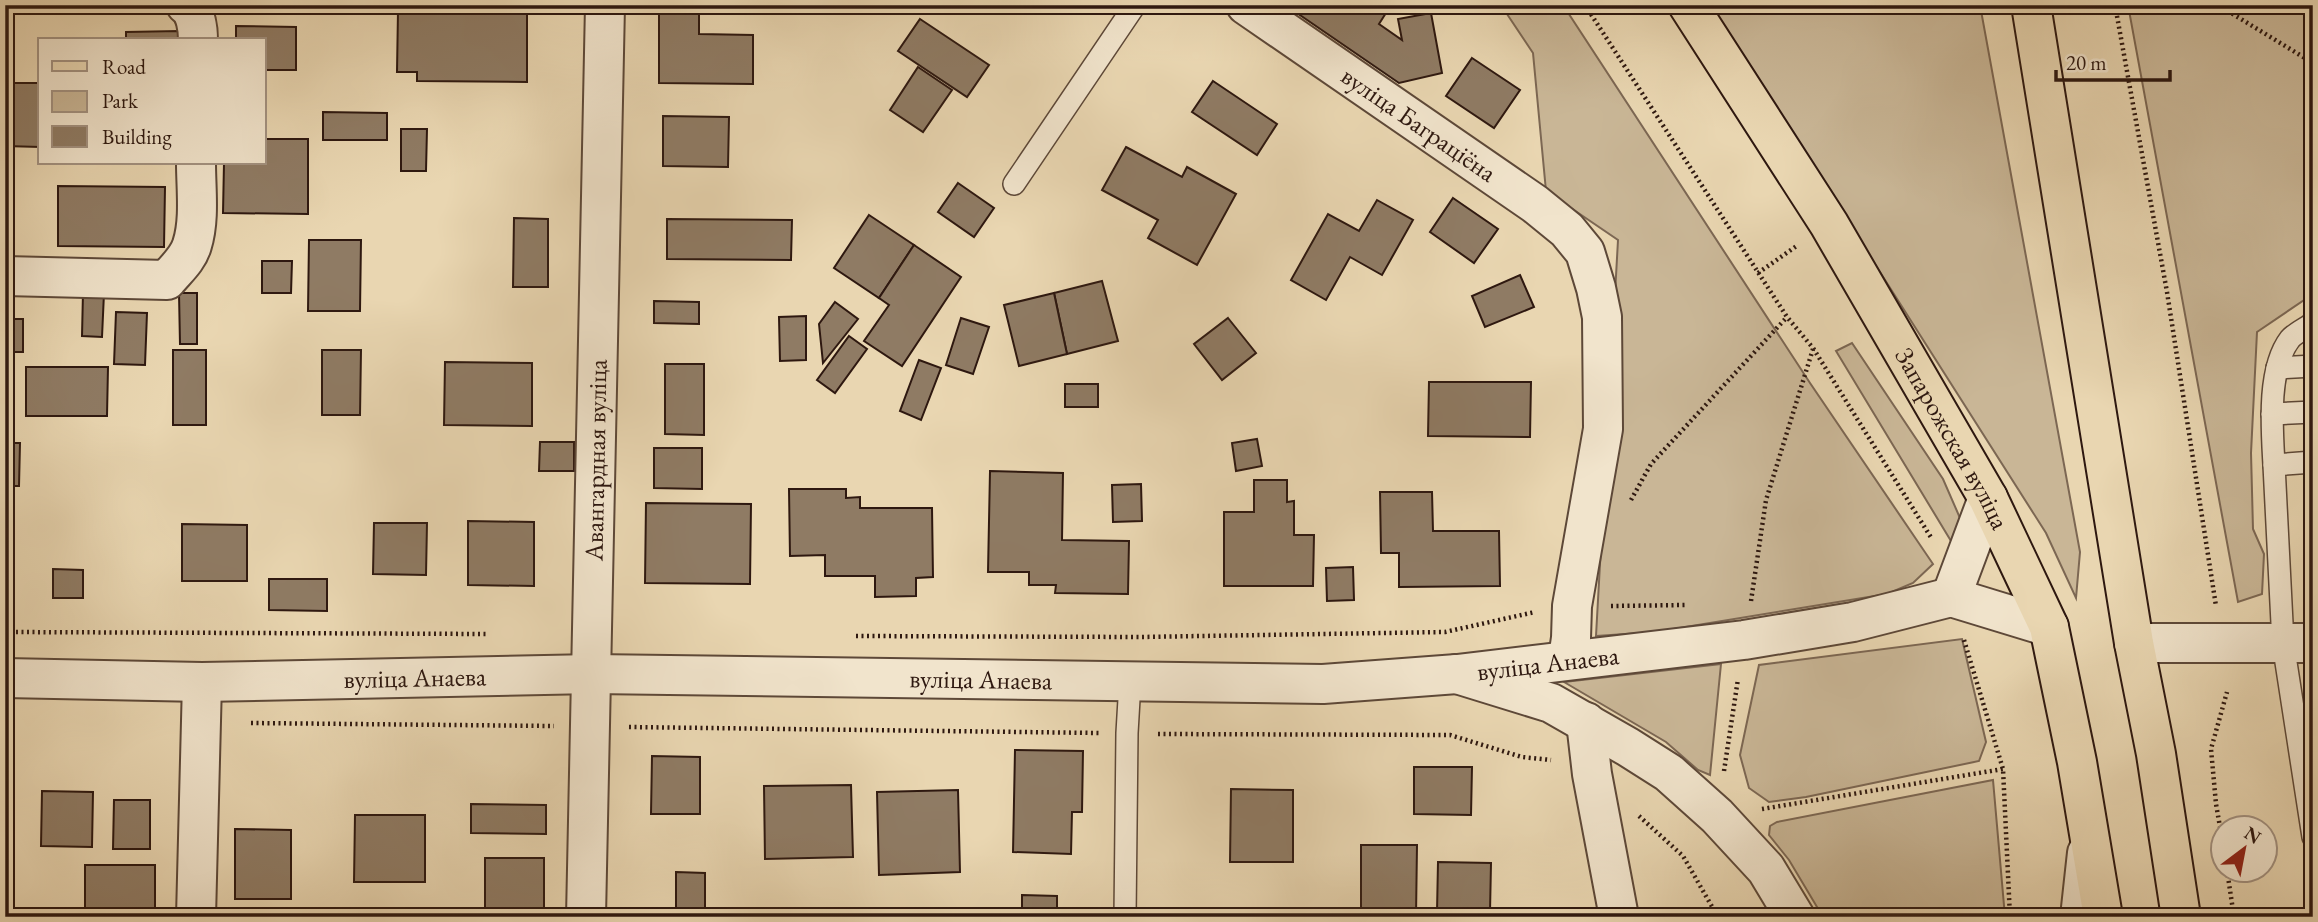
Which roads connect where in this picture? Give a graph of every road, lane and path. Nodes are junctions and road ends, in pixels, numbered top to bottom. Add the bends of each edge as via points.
1 (186, 5) edge
2 (605, 5) edge
3 (1135, 5) edge
4 (1246, 5) edge
5 (1586, 5) edge
6 (1688, 5) edge
7 (2031, 5) edge
8 (2115, 5) edge
9 (2218, 5) edge
10 (198, 38) edge
11 (2313, 63) edge
12 (196, 164) edge
13 (1014, 184) dead end
14 (1829, 224) junction
15 (1758, 272) junction
16 (5, 276) edge
17 (1787, 317) junction
18 (2313, 323) edge
19 (2313, 366) edge
20 (2277, 368) junction
21 (2313, 412) edge
22 (2272, 414) junction
23 (2313, 462) edge
24 (2274, 465) junction
25 (1988, 498) junction
26 (1625, 512) dead end
27 (1951, 597) junction
28 (1695, 605) dead end
29 (1572, 606) junction
30 (2217, 615) dead end
31 (2049, 627) junction
32 (5, 632) edge
33 (495, 634) dead end
34 (853, 636) dead end
35 (2134, 643) junction
36 (2298, 643) edge
37 (1568, 659) junction
38 (593, 674) junction
39 (1457, 674) junction
40 (5, 678) edge
41 (202, 682) junction
42 (1130, 682) junction
43 (2227, 692) dead end
44 (201, 722) junction
45 (1586, 722) junction
46 (592, 726) junction
47 (1127, 733) junction
48 (2003, 769) junction
49 (1592, 774) junction
50 (2218, 814) edge
51 (1717, 816) junction
52 (2089, 833) junction
53 (2313, 836) edge
54 (2229, 884) edge
55 (196, 917) edge
56 (586, 917) edge
57 (1125, 917) edge
58 (1619, 917) edge
59 (1718, 917) edge
60 (1796, 917) edge
61 (2010, 917) edge
62 (2080, 917) edge
63 (2103, 917) edge
64 (2181, 917) edge
65 (2234, 917) edge

1 - 10 street
2 - 38 street, Авангардная вуліца
3 - 13 lane
4 - 29 street, вуліца Баграціёна via 1535,204 1585,252 1602,317 1603,429
5 - 15 path
6 - 14 main road, Запарожская вуліца
7 - 35 main road
8 - 30 path via 2167,292
9 - 11 path
12 - 16 street via 192,246 167,280
14 - 15 path
14 - 25 main road, Запарожская вуліца
15 - 17 path
17 - 26 path via 1651,464
17 - 27 path via 1813,348 1943,556
18 - 20 lane via 2290,339
19 - 20 lane
20 - 22 lane
21 - 22 lane
22 - 24 lane
23 - 24 lane
24 - 36 lane
25 - 27 street
25 - 31 main road, Запарожская вуліца
27 - 31 street
27 - 37 street, вуліца Анаева via 1840,625
27 - 48 path
28 - 29 path
29 - 34 path via 1446,632
29 - 37 street
31 - 52 main road, Запарожская вуліца
32 - 33 path
35 - 36 street
35 - 64 main road
36 - 53 lane
37 - 39 street, вуліца Анаева
38 - 41 street, вуліца Анаева
38 - 42 street, вуліца Анаева
38 - 46 street, Авангардная вуліца
39 - 42 street, вуліца Анаева via 1323,684
39 - 45 street via 1550,703
40 - 41 street, вуліца Анаева
41 - 44 street
42 - 47 lane
43 - 50 path via 2211,749
44 - 46 path
44 - 55 street
45 - 49 street
45 - 51 street via 1668,774
46 - 47 path
46 - 56 street, Авангардная вуліца
47 - 49 path via 1450,735 1522,757 1566,761
47 - 57 lane
48 - 51 path
48 - 61 path
49 - 58 street
49 - 59 path via 1683,856
51 - 60 street via 1766,869
52 - 62 street
52 - 63 main road, Запарожская вуліца
54 - 65 path

